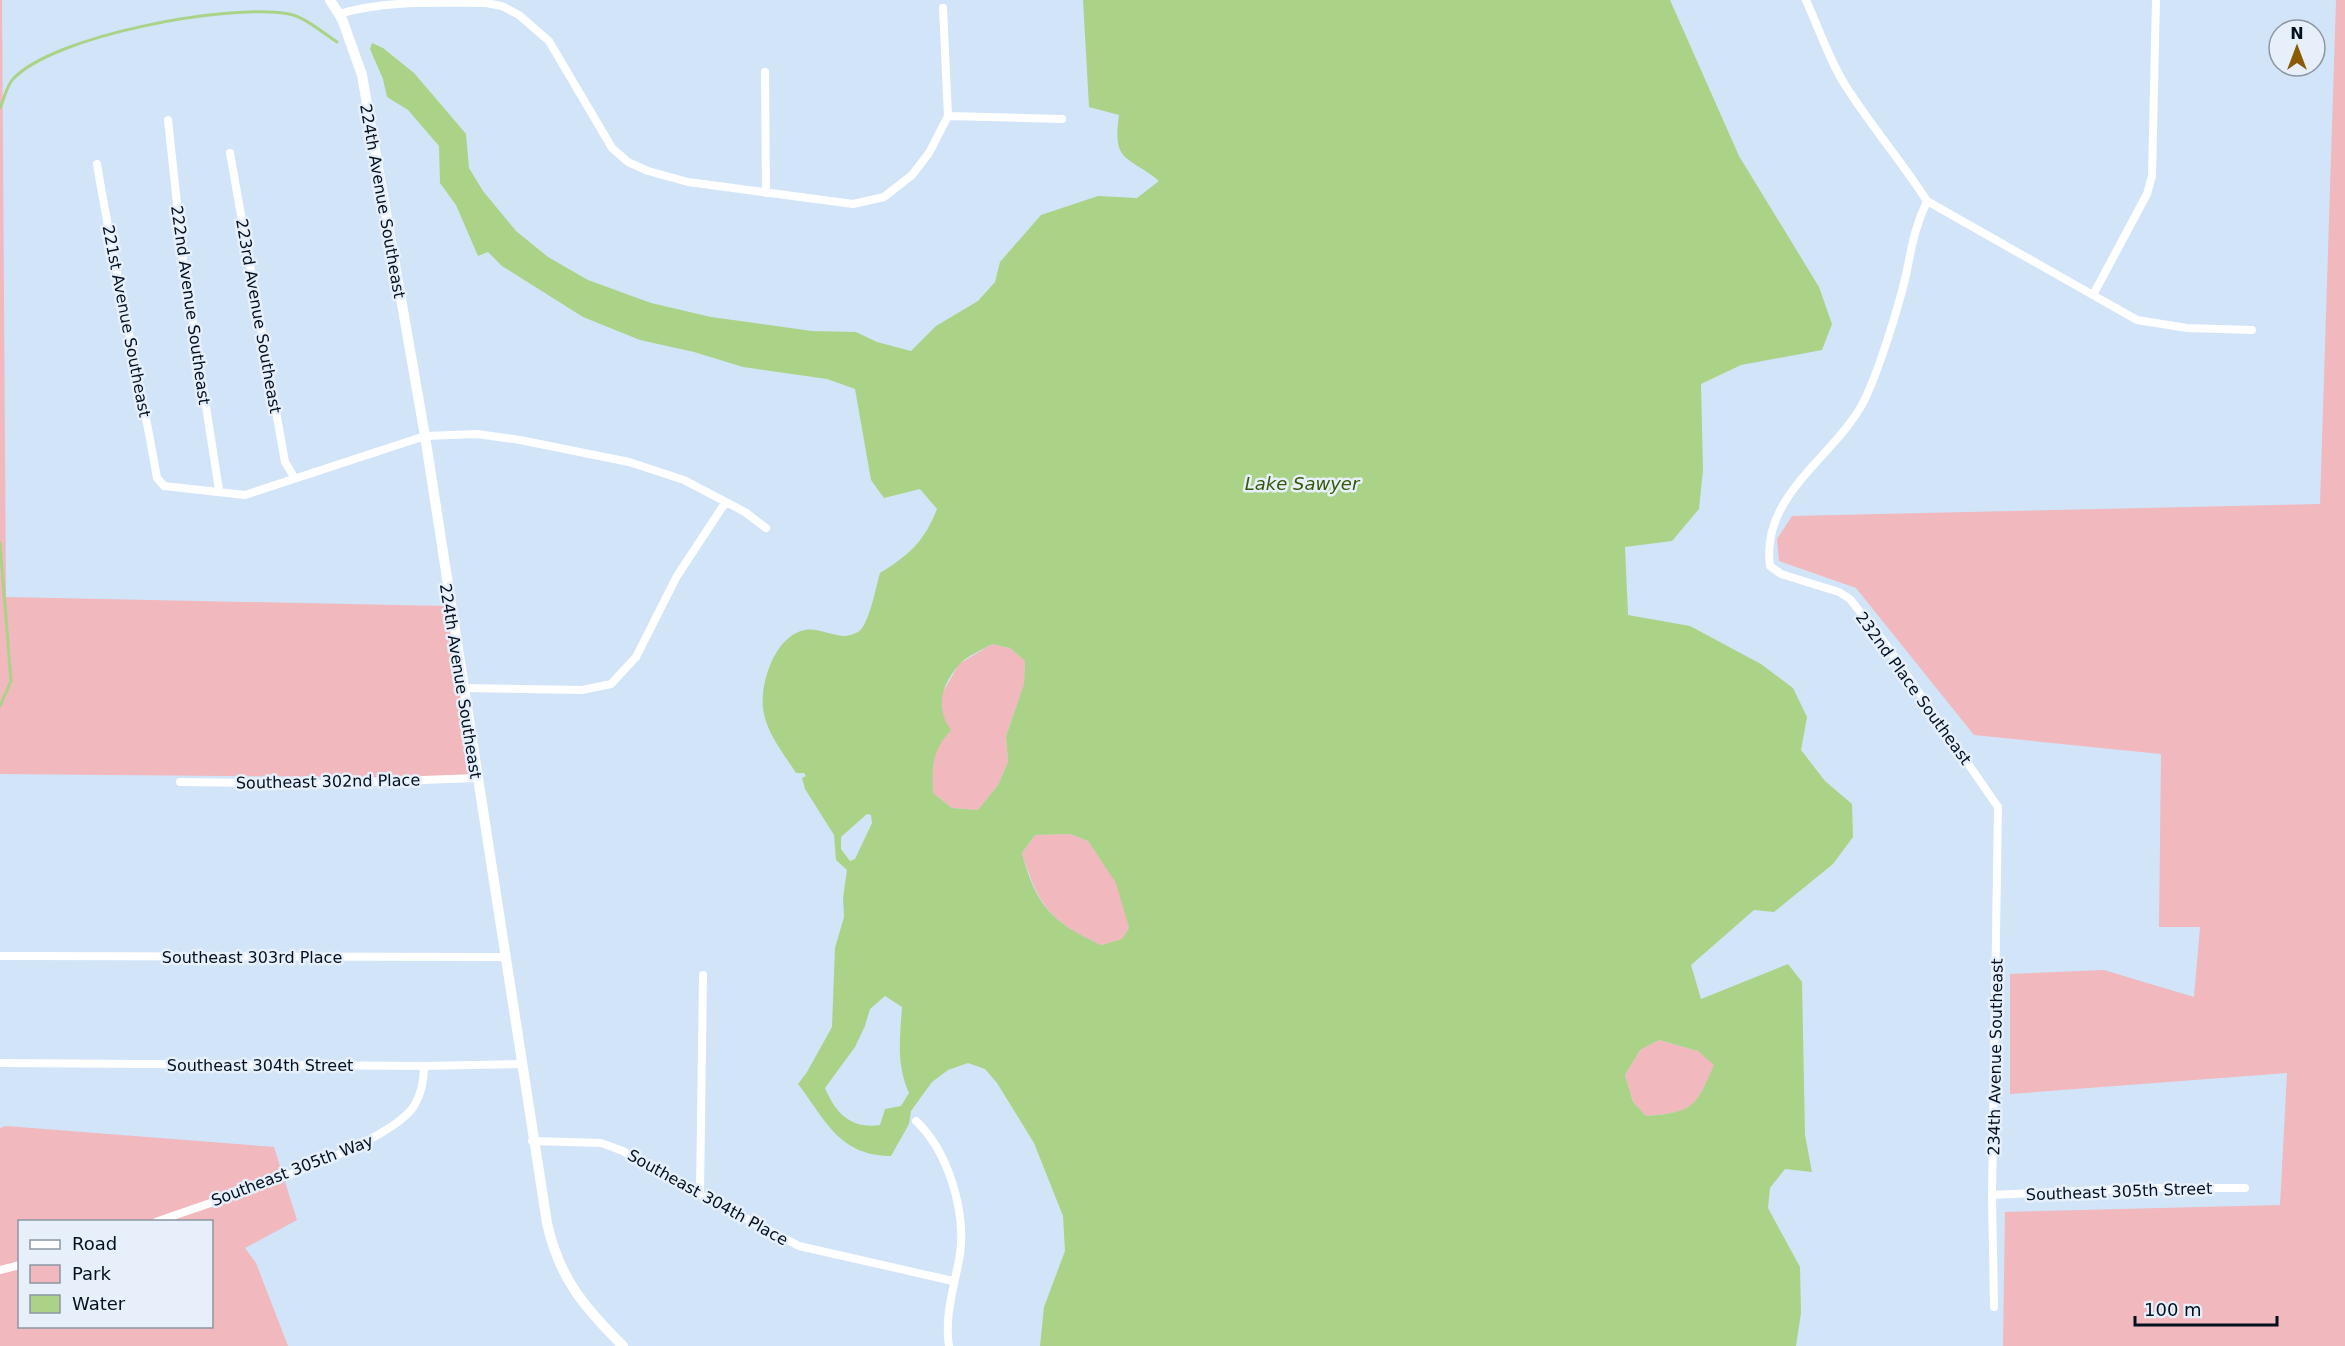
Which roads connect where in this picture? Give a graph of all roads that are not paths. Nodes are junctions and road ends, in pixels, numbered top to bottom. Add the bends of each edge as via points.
1 (330, 0) edge
2 (1806, 0) edge
3 (2156, 0) edge
4 (943, 8) dead end
5 (339, 14) junction
6 (765, 72) dead end
7 (948, 116) junction
8 (1062, 118) dead end
9 (168, 120) dead end
10 (230, 153) dead end
11 (97, 164) dead end
12 (766, 193) junction
13 (1927, 201) junction
14 (2093, 295) junction
15 (2252, 330) dead end
16 (425, 436) junction
17 (294, 477) junction
18 (219, 490) junction
19 (725, 503) junction
20 (766, 528) dead end
21 (464, 688) junction
22 (476, 778) junction
23 (180, 782) dead end
24 (1998, 807) joint
25 (0, 956) edge
26 (504, 957) junction
27 (703, 975) dead end
28 (0, 1063) edge
29 (520, 1064) junction
30 (424, 1066) junction
31 (916, 1121) dead end
32 (532, 1141) junction
33 (2245, 1188) dead end
34 (700, 1195) junction
35 (1992, 1195) junction
36 (159, 1220) edge
37 (18, 1265) edge
38 (0, 1270) edge
39 (953, 1281) junction
40 (1994, 1307) dead end
41 (623, 1346) edge
42 (949, 1346) edge

1 - 5 street, 224th Avenue Southeast
2 - 13 street via 1845,86
3 - 14 street via 2152,176 2147,194
4 - 7 street
5 - 12 street via 363,4 382,2 502,6 549,41 612,148 628,162 688,182
5 - 16 street, 224th Avenue Southeast via 362,75
6 - 12 street
7 - 8 street
7 - 12 street via 929,153 912,175 884,197 853,204
9 - 18 street, 222nd Avenue Southeast via 183,259
10 - 17 street, 223rd Avenue Southeast via 285,462
11 - 18 street, 221st Avenue Southeast via 157,478 164,486
13 - 14 street
13 - 24 street, 232nd Place Southeast via 1914,230 1905,277 1863,401 1778,511 1768,552 1770,566 1781,574 1850,599
14 - 15 street via 2137,320 2187,328
16 - 17 street
16 - 19 street via 477,434 628,462 684,480
16 - 21 street, 224th Avenue Southeast
17 - 18 street via 245,495
19 - 20 street
19 - 21 street via 677,576 636,657 611,684 582,690
21 - 22 street, 224th Avenue Southeast
22 - 23 street, Southeast 302nd Place via 316,784
22 - 26 street, 224th Avenue Southeast
24 - 35 street, 234th Avenue Southeast
25 - 26 street, Southeast 303rd Place
26 - 29 street, 224th Avenue Southeast
27 - 34 street
28 - 30 street, Southeast 304th Street
29 - 30 street, Southeast 304th Street
29 - 32 street, 224th Avenue Southeast
30 - 36 street, Southeast 305th Way via 424,1084 414,1107 381,1135 312,1165
31 - 39 street via 937,1149 954,1193 962,1233
32 - 34 street, Southeast 304th Place via 601,1143 624,1151
32 - 41 street, 224th Avenue Southeast via 551,1241 562,1270 583,1304
33 - 35 street, Southeast 305th Street
34 - 39 street, Southeast 304th Place via 799,1246
35 - 40 street, 234th Avenue Southeast
37 - 38 street
39 - 42 street via 946,1329

